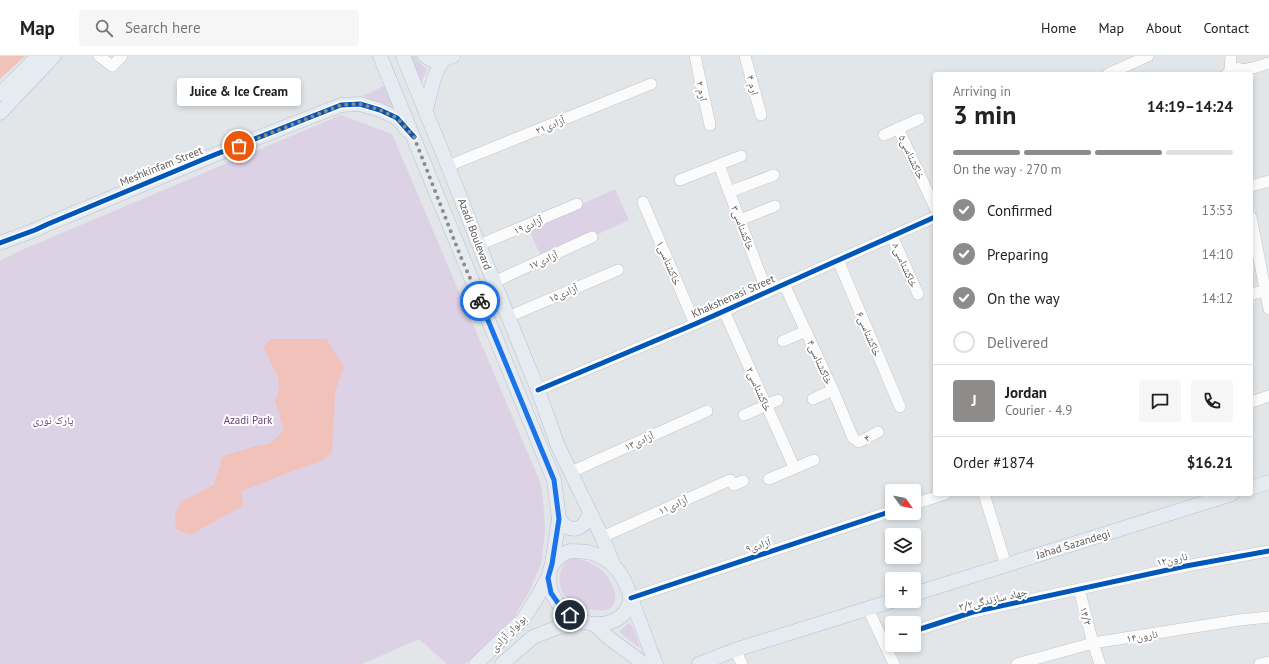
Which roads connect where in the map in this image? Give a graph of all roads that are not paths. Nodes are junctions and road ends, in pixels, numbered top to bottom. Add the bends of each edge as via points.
1 (38, 56) edge
2 (41, 56) edge
3 (54, 56) edge
4 (99, 56) edge
5 (122, 56) edge
6 (380, 56) edge
7 (402, 56) edge
8 (425, 56) edge
9 (695, 56) edge
10 (745, 56) edge
11 (1148, 56) edge
12 (1231, 56) edge
13 (1235, 56) edge
14 (449, 58) edge
15 (1269, 65) edge
16 (1237, 71) edge
17 (1112, 72) edge
18 (1253, 76) edge
19 (652, 84) dead end
20 (19, 93) junction
21 (0, 94) edge
22 (1, 110) edge
23 (426, 111) junction
24 (761, 115) dead end
25 (919, 119) dead end
26 (710, 125) dead end
27 (898, 128) junction
28 (884, 135) dead end
29 (414, 137) junction
30 (741, 156) dead end
31 (719, 165) junction
32 (448, 166) junction
33 (774, 175) dead end
34 (680, 180) dead end
35 (1269, 182) edge
36 (1253, 186) edge
37 (729, 192) junction
38 (643, 202) dead end
39 (577, 204) dead end
40 (933, 204) edge
41 (775, 206) dead end
42 (933, 218) edge
43 (740, 220) junction
44 (892, 236) junction
45 (592, 238) dead end
46 (1253, 238) edge
47 (0, 243) edge
48 (479, 245) junction
49 (838, 260) junction
50 (618, 270) dead end
51 (494, 282) junction
52 (784, 284) junction
53 (767, 292) junction
54 (918, 294) dead end
55 (1253, 295) edge
56 (1267, 300) edge
57 (724, 311) junction
58 (508, 317) junction
59 (695, 324) junction
60 (806, 331) junction
61 (783, 341) dead end
62 (538, 390) junction
63 (833, 390) junction
64 (1269, 396) edge
65 (813, 398) dead end
66 (778, 400) dead end
67 (1253, 401) edge
68 (766, 405) junction
69 (900, 407) dead end
70 (707, 411) dead end
71 (744, 415) dead end
72 (878, 432) dead end
73 (856, 440) joint
74 (814, 460) dead end
75 (794, 468) junction
76 (571, 472) junction
77 (769, 479) dead end
78 (743, 481) dead end
79 (1269, 482) edge
80 (1253, 487) edge
81 (938, 496) edge
82 (985, 496) edge
83 (1226, 496) edge
84 (921, 502) edge
85 (885, 513) edge
86 (590, 514) junction
87 (559, 519) junction
88 (602, 537) junction
89 (1269, 551) edge
90 (552, 564) junction
91 (1006, 565) junction
92 (614, 566) junction
93 (548, 578) junction
94 (1079, 590) junction
95 (921, 592) edge
96 (630, 598) junction
97 (885, 603) edge
98 (868, 609) junction
99 (1269, 616) edge
100 (524, 618) junction
101 (587, 623) junction
102 (921, 629) edge
103 (885, 635) edge
104 (533, 637) junction
105 (1093, 644) junction
106 (650, 649) junction
107 (735, 650) junction
108 (891, 652) edge
109 (1269, 662) edge
110 (476, 664) edge
111 (502, 664) edge
112 (644, 664) edge
113 (656, 664) edge
114 (668, 664) edge
115 (699, 664) edge
116 (742, 664) edge
117 (894, 664) edge
118 (1017, 664) edge
119 (1100, 664) edge
120 (1260, 664) edge

1 - 21 main road
2 - 20 main road
3 - 20 main road
4 - 5 street via 112,66
6 - 29 main road, Azadi Boulevard
7 - 23 main road, Azadi Boulevard
8 - 14 main road via 431,60
9 - 26 street, ارم ۲
10 - 24 street, ارم ۴
11 - 17 street
12 - 16 street
13 - 16 street
14 - 23 main road via 439,67 432,82
15 - 16 street
15 - 18 street
19 - 32 street, آزادی۲۱
20 - 22 main road
23 - 32 main road, Azadi Boulevard
25 - 27 street
27 - 28 street
27 - 40 street, خاکشناسی۵
29 - 47 main road, Meshkinfam Street via 397,118 380,110 360,104 341,105
29 - 87 main road, Azadi Boulevard via 460,255 554,480
30 - 31 street
31 - 34 street
31 - 37 street, خاکشناسی۳
32 - 48 main road, Azadi Boulevard
33 - 37 street
35 - 36 street
37 - 43 street, خاکشناسی۳
38 - 59 street, خاکشناسی۱
39 - 48 street, آزادی۱۹
41 - 43 street
42 - 44 street, Khakshenasi Street
43 - 53 street, خاکشناسی۳
44 - 49 street, Khakshenasi Street
44 - 54 street, خاکشناسی۸
45 - 51 street, آزادی۱۷
46 - 56 street
48 - 51 main road, Azadi Boulevard
49 - 52 street, Khakshenasi Street
49 - 69 street, خاکشناسی۶
50 - 58 street, آزادی۱۵
51 - 58 main road, Azadi Boulevard
52 - 53 street, Khakshenasi Street
52 - 60 street, خاکشناسی۴
53 - 57 street, Khakshenasi Street
55 - 56 street
57 - 59 street, Khakshenasi Street
57 - 68 street, خاکشناسی۲
58 - 62 main road, Azadi Boulevard
59 - 62 street, Khakshenasi Street
60 - 61 street
60 - 63 street, خاکشناسی۴
62 - 76 main road, Azadi Boulevard via 558,446
63 - 65 street
63 - 73 street, خاکشناسی۴
64 - 67 street
66 - 68 street
68 - 71 street
68 - 75 street, خاکشناسی۲
70 - 76 street, آزادی۱۳
72 - 73 street, ۴ via 859,442
74 - 75 street
75 - 77 street
76 - 86 main road, Azadi Boulevard
78 - 88 street, آزادی۱۱ via 734,485 730,480
79 - 80 main road
81 - 84 street
82 - 91 street
83 - 91 main road, Jahad Sazandegi
85 - 96 street, آزادی۹
86 - 87 main road via 579,528 567,527
86 - 88 main road, Azadi Boulevard
87 - 90 main road, Azadi Boulevard
88 - 92 main road, Azadi Boulevard
89 - 94 street, نارون۱۲
90 - 92 main road via 570,551 591,553
90 - 93 main road
91 - 95 main road, Jahad Sazandegi
92 - 96 main road via 627,586
93 - 100 main road, بولوار آزادی
93 - 101 main road via 551,593 557,602 570,615
94 - 102 street, ۳/۲جهاد سازندگی via 974,612
94 - 105 street, ۱۴/۲
96 - 101 main road via 622,616 612,622 600,625
96 - 106 main road
97 - 98 main road
98 - 103 street
98 - 107 main road
99 - 105 street, نارون۱۴
100 - 104 main road via 531,619 536,624 537,631
100 - 110 main road, بولوار آزادی
101 - 104 main road, بولوار آزادی via 556,628
101 - 112 main road
104 - 111 main road, بولوار آزادی
105 - 118 street, نارون۱۴
105 - 119 street, ۱۴/۲
106 - 113 main road
106 - 114 main road
107 - 115 main road
107 - 116 street
108 - 117 street
109 - 120 street

